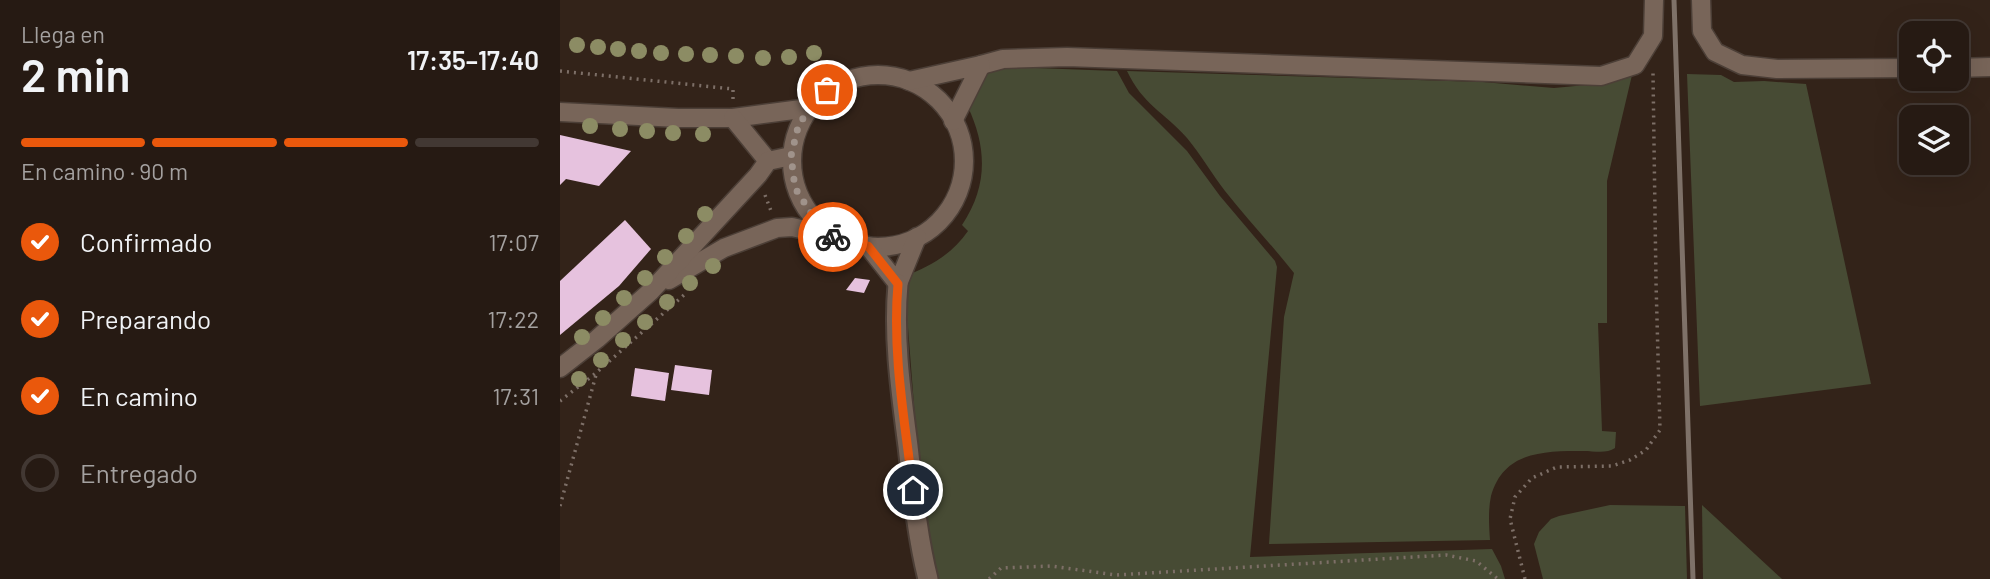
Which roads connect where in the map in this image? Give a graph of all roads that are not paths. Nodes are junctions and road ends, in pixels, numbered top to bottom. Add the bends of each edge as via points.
1 (1654, 0) edge
2 (1701, 0) edge
3 (981, 65) junction
4 (1990, 67) edge
5 (1899, 68) edge
6 (1969, 68) edge
7 (909, 81) junction
8 (809, 108) junction
9 (560, 112) edge
10 (733, 118) junction
11 (953, 121) junction
12 (791, 156) junction
13 (763, 168) junction
14 (827, 234) junction
15 (917, 237) junction
16 (868, 246) junction
17 (898, 284) junction
18 (651, 291) junction
19 (560, 368) edge
20 (928, 579) edge

1 - 3 street via 1653,36 1635,65 1601,76 1067,57 1003,59
2 - 5 street via 1702,31 1708,41 1715,52 1742,65
3 - 7 street
3 - 11 street
4 - 6 street
7 - 8 street via 880,74 858,76 827,90
7 - 11 street via 944,104
8 - 10 street
8 - 12 street via 798,127
9 - 10 street
10 - 13 street
11 - 15 street via 964,151 965,172 958,197 934,229
12 - 13 street
12 - 14 street via 795,188
13 - 18 street
14 - 16 street
14 - 18 street via 777,228 724,248
15 - 16 street via 898,246
15 - 17 street
16 - 17 street
17 - 20 street via 895,313 900,380 919,545
18 - 19 street

